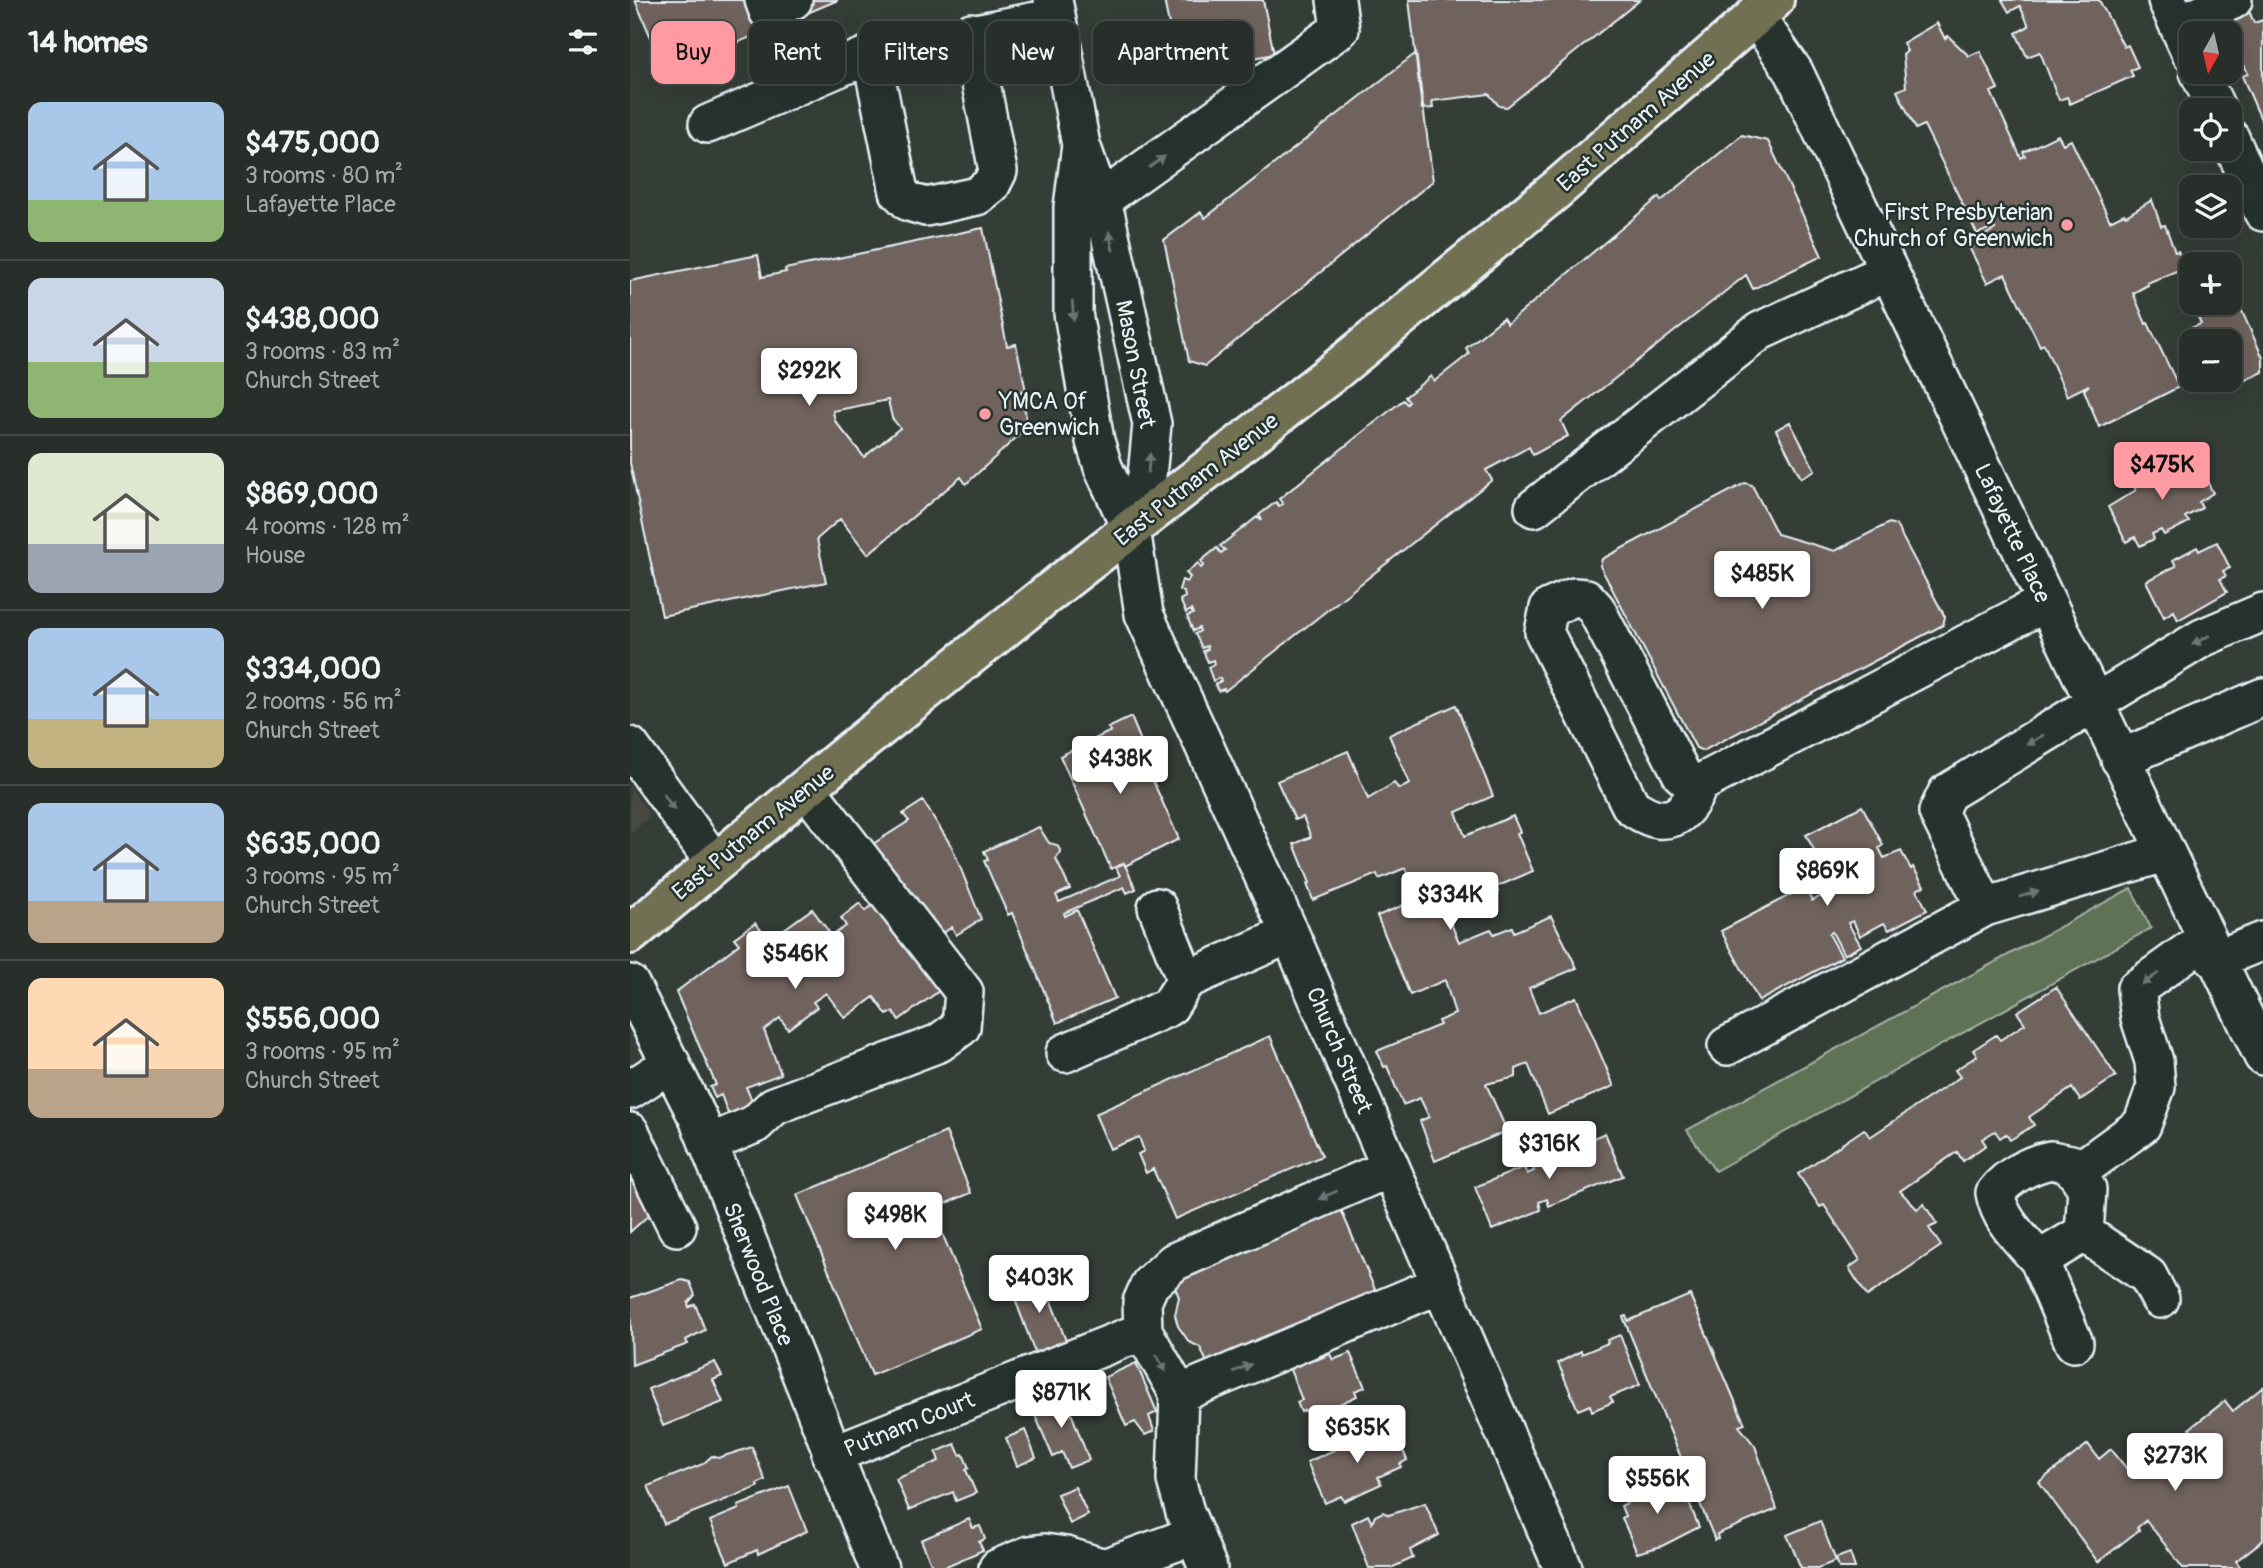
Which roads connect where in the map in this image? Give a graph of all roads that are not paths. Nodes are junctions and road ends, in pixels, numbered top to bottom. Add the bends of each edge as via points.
1 (764, 0) edge
2 (793, 0) edge
3 (2233, 0) edge
4 (1764, 7) edge
5 (1055, 8) edge
6 (1338, 14) edge
7 (2189, 21) edge
8 (972, 32) edge
9 (972, 37) edge
10 (859, 59) edge
11 (877, 84) edge
12 (708, 124) dead end
13 (1081, 145) junction
14 (2240, 161) edge
15 (1101, 201) junction
16 (2263, 212) edge
17 (1889, 271) junction
18 (1534, 508) dead end
19 (1131, 529) junction
20 (2046, 602) junction
21 (2263, 612) edge
22 (2263, 697) edge
23 (2093, 703) junction
24 (631, 752) edge
25 (2120, 759) junction
26 (1699, 784) junction
27 (806, 788) junction
28 (2164, 853) junction
29 (714, 862) junction
30 (1157, 907) dead end
31 (1985, 907) junction
32 (630, 934) edge
33 (1290, 934) junction
34 (2263, 941) edge
35 (2210, 949) junction
36 (1186, 981) junction
37 (630, 984) edge
38 (1727, 1046) dead end
39 (1065, 1053) dead end
40 (2263, 1056) edge
41 (671, 1063) junction
42 (630, 1090) edge
43 (631, 1136) edge
44 (708, 1144) junction
45 (1390, 1168) junction
46 (2076, 1172) junction
47 (677, 1227) dead end
48 (2084, 1233) junction
49 (2039, 1260) junction
50 (1441, 1284) junction
51 (2160, 1298) dead end
52 (1143, 1331) junction
53 (2074, 1343) dead end
54 (1179, 1394) junction
55 (831, 1455) junction
56 (1202, 1552) edge
57 (879, 1568) edge
58 (998, 1568) edge
59 (1563, 1568) edge

1 - 2 street via 768,11
3 - 7 street
4 - 17 street, Lafayette Place
4 - 19 main road, East Putnam Avenue via 1566,183 1322,382
5 - 8 street
5 - 13 street, Mason Street
15 -> 6 street
9 - 11 street via 998,171 991,185 977,196 926,207 909,202 899,192
10 - 12 street
13 - 15 street, Mason Street
13 -> 19 street, Mason Street via 1073,207 1073,313 1095,441
14 - 16 street
19 -> 15 street, Mason Street via 1147,476 1152,424
17 - 18 street via 1760,331
17 - 20 street, Lafayette Place
19 - 27 main road, East Putnam Avenue
19 - 33 street, Church Street via 1144,614 1152,635
20 - 23 street, Lafayette Place
20 - 26 street
21 -> 23 street via 2202,638
22 - 25 street
23 - 25 street, Lafayette Place
23 -> 31 street via 1947,793 1938,813
24 -> 29 street
25 - 28 street, Lafayette Place
26 - 26 street via 1690,807 1679,816 1659,819 1632,806 1544,632 1549,608 1574,597 1586,598 1682,775
27 - 29 main road, East Putnam Avenue
27 - 44 street via 964,992 961,1027 939,1043 774,1106 755,1124
31 -> 28 street
28 - 35 street, Lafayette Place
29 - 32 main road, East Putnam Avenue
30 - 36 street
31 - 38 street
33 - 36 street
33 - 45 street, Church Street
34 - 35 street
35 - 40 street, Lafayette Place
35 -> 46 street via 2136,989 2156,1087 2142,1125
36 - 39 street via 1169,1007
37 - 41 street, Sherwood Place
41 - 42 street
41 - 44 street, Sherwood Place
43 - 47 street
44 - 55 street, Sherwood Place
45 - 50 street, Church Street
45 -> 52 street via 1174,1262 1150,1284 1142,1302
46 - 48 street via 2087,1189
46 - 49 street via 2071,1164 2036,1163 2002,1184 1995,1194 2008,1225
48 - 49 street
48 - 51 street via 2148,1276
49 - 53 street
54 -> 50 street
50 - 59 street, Church Street
52 -> 54 street
52 - 55 street, Putnam Court
54 - 56 street via 1176,1480
55 - 57 street, Sherwood Place
56 - 58 street via 1104,1568 1044,1553

